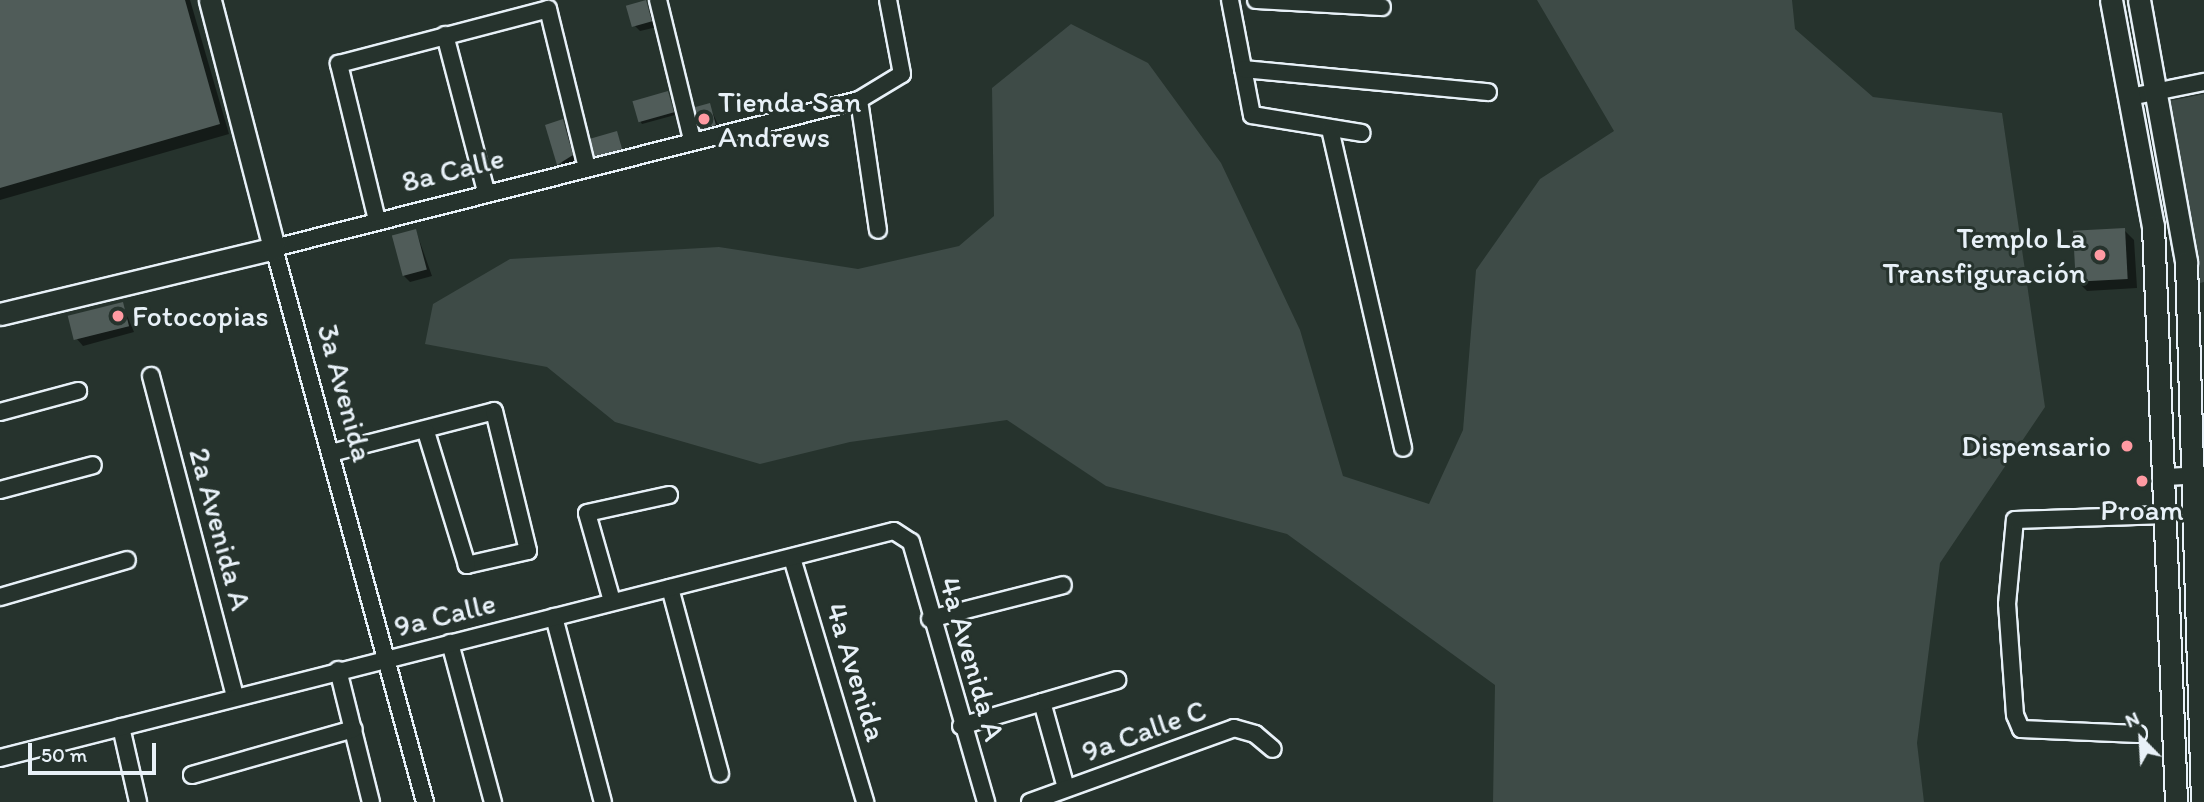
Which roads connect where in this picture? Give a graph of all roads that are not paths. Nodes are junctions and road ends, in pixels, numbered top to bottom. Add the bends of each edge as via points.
1 (210, 0) edge
2 (659, 0) edge
3 (888, 0) edge
4 (1230, 0) edge
5 (1256, 0) edge
6 (2111, 0) edge
7 (2138, 0) edge
8 (1382, 7) dead end
9 (445, 35) junction
10 (1243, 69) junction
11 (2204, 82) edge
12 (2157, 91) junction
13 (1488, 92) dead end
14 (2130, 97) junction
15 (859, 100) junction
16 (1330, 129) junction
17 (1362, 133) dead end
18 (692, 140) junction
19 (587, 168) junction
20 (486, 191) junction
21 (377, 220) junction
22 (878, 230) dead end
23 (274, 248) junction
24 (0, 314) edge
25 (151, 376) dead end
26 (78, 391) dead end
27 (0, 412) edge
28 (426, 432) junction
29 (1403, 448) dead end
30 (331, 453) junction
31 (93, 465) dead end
32 (2199, 475) edge
33 (2165, 477) junction
34 (0, 490) edge
35 (669, 495) dead end
36 (2167, 515) junction
37 (904, 533) joint
38 (792, 558) junction
39 (127, 560) dead end
40 (2201, 584) edge
41 (1063, 585) dead end
42 (670, 589) junction
43 (0, 597) edge
44 (612, 601) junction
45 (554, 617) junction
46 (930, 619) junction
47 (450, 643) junction
48 (386, 659) junction
49 (338, 670) junction
50 (1117, 680) dead end
51 (235, 696) junction
52 (1042, 702) junction
53 (961, 726) junction
54 (121, 727) junction
55 (354, 729) junction
56 (2138, 734) dead end
57 (1273, 749) dead end
58 (0, 758) edge
59 (720, 773) dead end
60 (191, 775) dead end
61 (1066, 788) junction
62 (138, 802) edge
63 (371, 802) edge
64 (425, 802) edge
65 (493, 802) edge
66 (603, 802) edge
67 (865, 802) edge
68 (986, 802) edge
69 (1030, 802) edge
70 (2176, 802) edge
71 (2202, 802) edge

1 - 23 street, 3a Avenida
2 - 18 street
3 - 15 street, 8a Calle via 904,61 890,87
4 - 10 street
5 - 8 street
6 - 14 street
7 - 12 street
9 - 19 street via 548,9
9 - 20 street
9 - 21 street via 339,64
10 - 13 street
10 - 16 street via 1252,115
11 - 12 street
12 - 14 street
12 - 32 street via 2183,226
14 - 33 street via 2153,226
15 - 18 street, 8a Calle
15 - 22 street
16 - 17 street
16 - 29 street
18 - 19 street, 8a Calle
19 - 20 street, 8a Calle
20 - 21 street, 8a Calle
21 - 23 street, 8a Calle
23 - 24 street, 8a Calle
23 - 30 street, 3a Avenida
25 - 51 street, 2a Avenida A
26 - 27 street
28 - 28 street via 494,411 528,551 467,565
28 - 30 street
30 - 48 street, 3a Avenida
31 - 34 street
32 - 33 street
32 - 40 street
33 - 36 street
35 - 44 street via 587,513
36 - 56 street via 2015,520 2007,604 2015,715 2021,729
36 - 70 street
37 - 38 street, 9a Calle
37 - 46 street, 4a Avenida A
38 - 42 street, 9a Calle
38 - 67 street, 4a Avenida
39 - 43 street
40 - 71 street
41 - 46 street
42 - 44 street, 9a Calle
42 - 59 street
44 - 45 street, 9a Calle
45 - 47 street, 9a Calle
45 - 66 street
46 - 53 street, 4a Avenida A
47 - 48 street, 9a Calle
47 - 65 street
48 - 49 street, 9a Calle
48 - 64 street, 3a Avenida
49 - 51 street, 9a Calle
49 - 55 street
50 - 52 street
51 - 54 street, 9a Calle
52 - 53 street
52 - 61 street
53 - 68 street, 4a Avenida A
54 - 58 street, 9a Calle
54 - 62 street
55 - 60 street
55 - 63 street
57 - 61 street, 9a Calle C via 1255,734 1234,728
61 - 69 street, 9a Calle C

